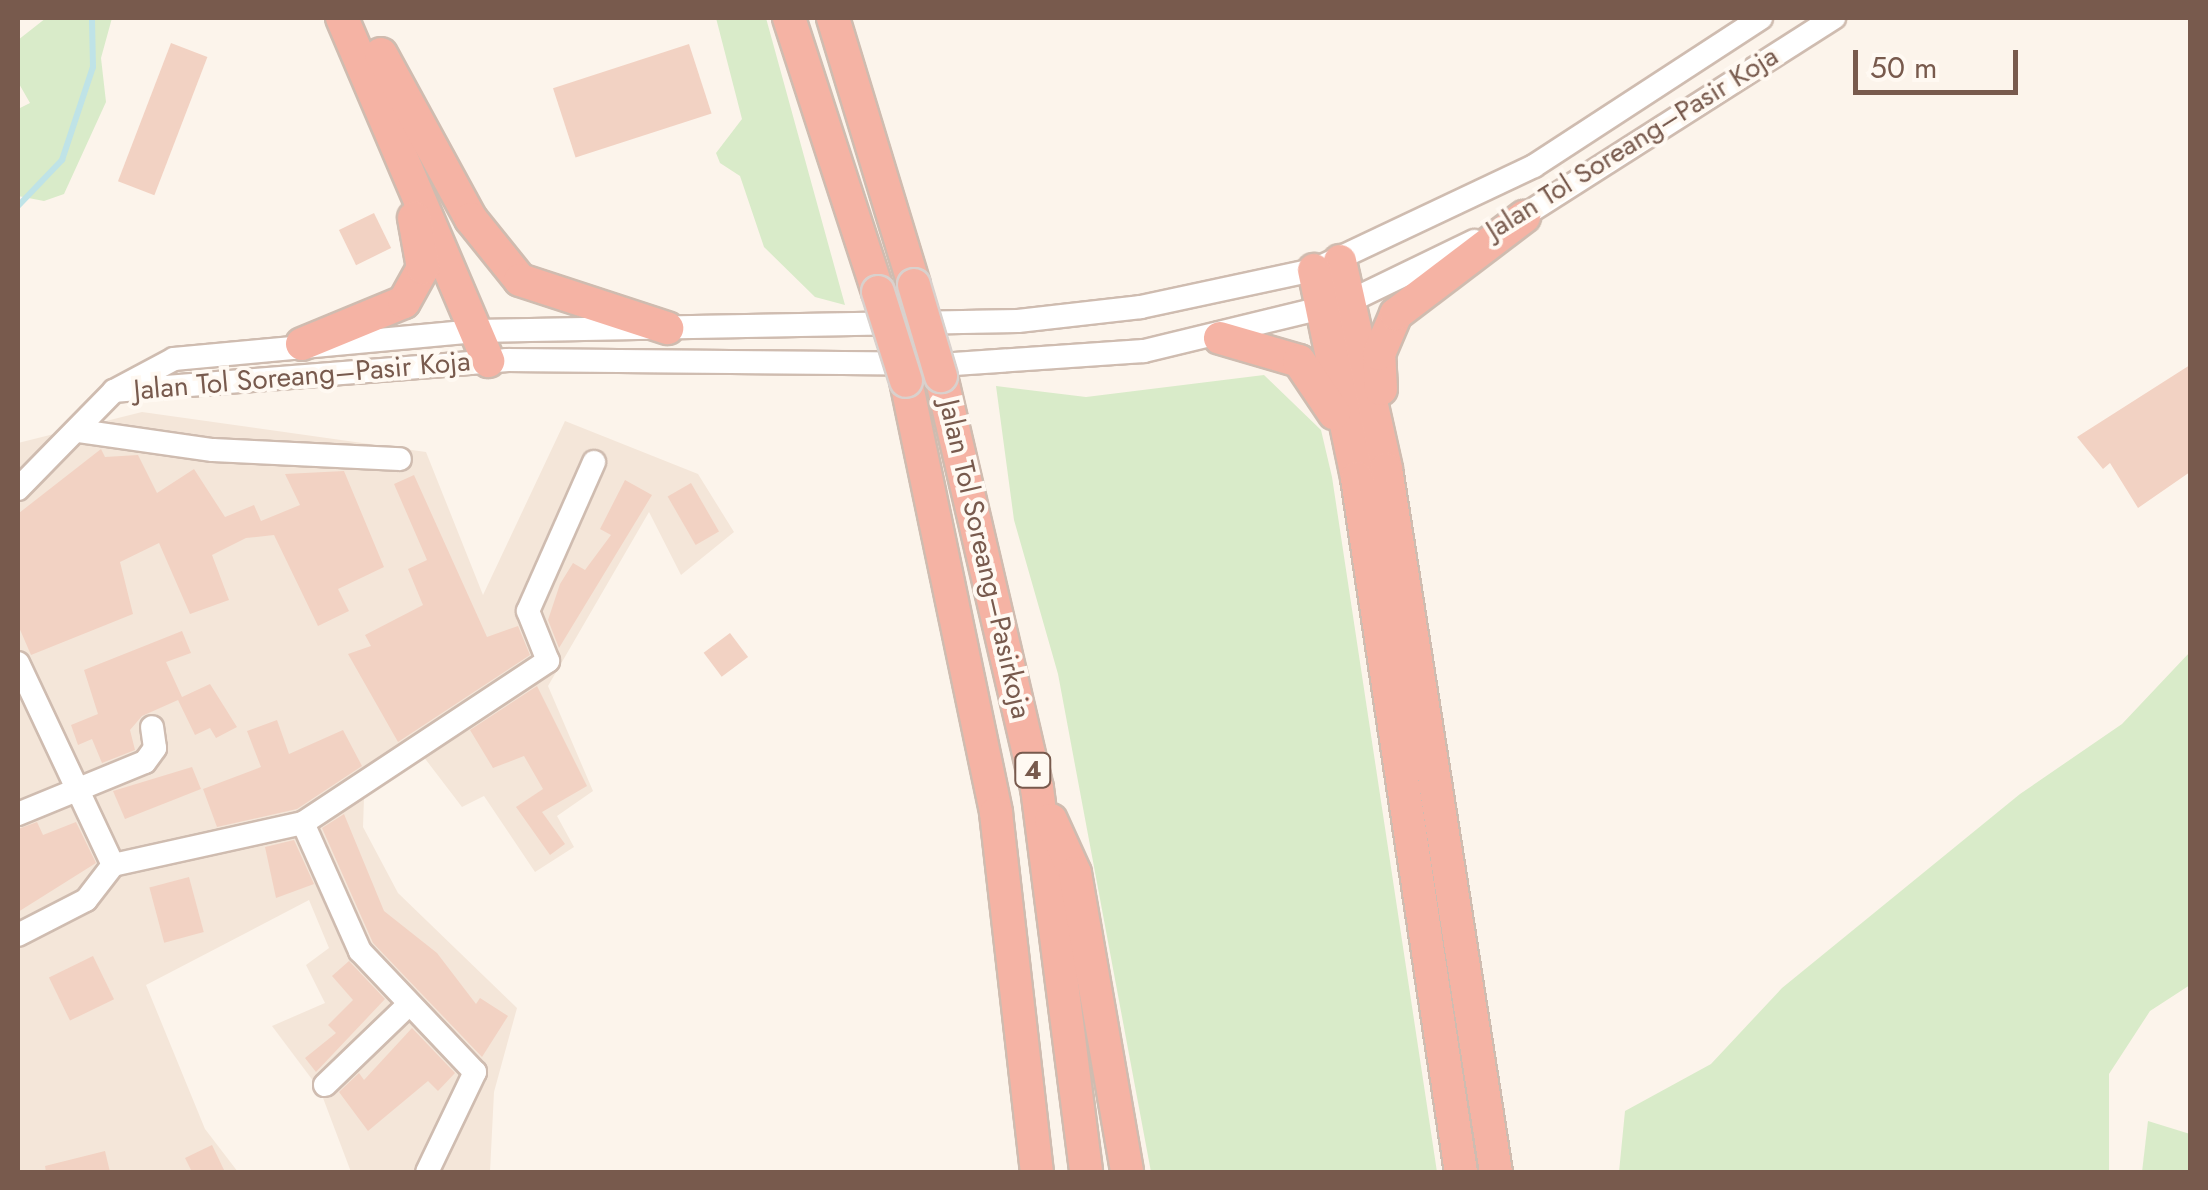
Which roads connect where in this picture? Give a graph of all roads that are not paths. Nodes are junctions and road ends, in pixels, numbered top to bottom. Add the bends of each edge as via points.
1 (342, 18) edge
2 (366, 18) edge
3 (789, 18) edge
4 (833, 18) edge
5 (1761, 18) edge
6 (1834, 18) edge
7 (381, 54) junction
8 (392, 132) junction
9 (1524, 217) junction
10 (1327, 265) junction
11 (1336, 305) junction
12 (667, 328) junction
13 (1220, 338) junction
14 (302, 344) junction
15 (491, 346) junction
16 (114, 391) junction
17 (78, 431) junction
18 (400, 459) dead end
19 (594, 462) dead end
20 (1372, 474) junction
21 (18, 490) edge
22 (18, 663) edge
23 (152, 727) dead end
24 (80, 781) junction
25 (1037, 788) junction
26 (18, 814) edge
27 (302, 822) junction
28 (114, 865) junction
29 (18, 935) edge
30 (406, 1007) junction
31 (325, 1084) dead end
32 (426, 1172) edge
33 (1038, 1172) edge
34 (1086, 1172) edge
35 (1127, 1172) edge
36 (1462, 1172) edge
37 (1496, 1172) edge

1 - 8 highway
2 - 7 highway
3 - 33 highway, Jalan Tol Soreang–Pasirkoja / 4, bridge via 906,381 996,812
4 - 25 highway, Jalan Tol Soreang–Pasirkoja / 4, bridge via 941,376
5 - 10 street, Jalan Tol Soreang–Pasir Koja via 1534,166
6 - 9 street, Jalan Tol Soreang–Pasir Koja
7 - 12 highway via 471,220 520,280
7 - 15 highway
8 - 14 highway via 422,246 415,287 386,314
8 - 15 highway
9 - 11 street, Jalan Tol Soreang–Pasir Koja
9 - 20 highway via 1396,314 1379,354
10 - 11 highway
10 - 12 street, Jalan Tol Soreang–Pasir Koja via 1141,307 1018,320
11 - 13 street, Jalan Tol Soreang–Pasir Koja
11 - 20 highway
12 - 15 street, Jalan Tol Soreang–Pasir Koja
13 - 15 street, Jalan Tol Soreang–Pasir Koja via 970,364
13 - 20 highway via 1311,370
14 - 15 street, Jalan Tol Soreang–Pasir Koja
14 - 16 street, Jalan Tol Soreang–Pasir Koja via 174,359
15 - 16 street, Jalan Tol Soreang–Pasir Koja
16 - 17 street
17 - 18 street via 213,450
17 - 21 street
19 - 27 street via 528,611 548,661
20 - 36 highway
20 - 37 highway
22 - 24 street
23 - 24 street via 155,748 144,762
24 - 26 street
24 - 28 street
25 - 34 highway, Jalan Tol Soreang–Pasirkoja / 4
25 - 35 highway via 1075,874
27 - 28 street
27 - 30 street via 360,950
28 - 29 street via 86,900
30 - 31 street
30 - 32 street via 474,1072

